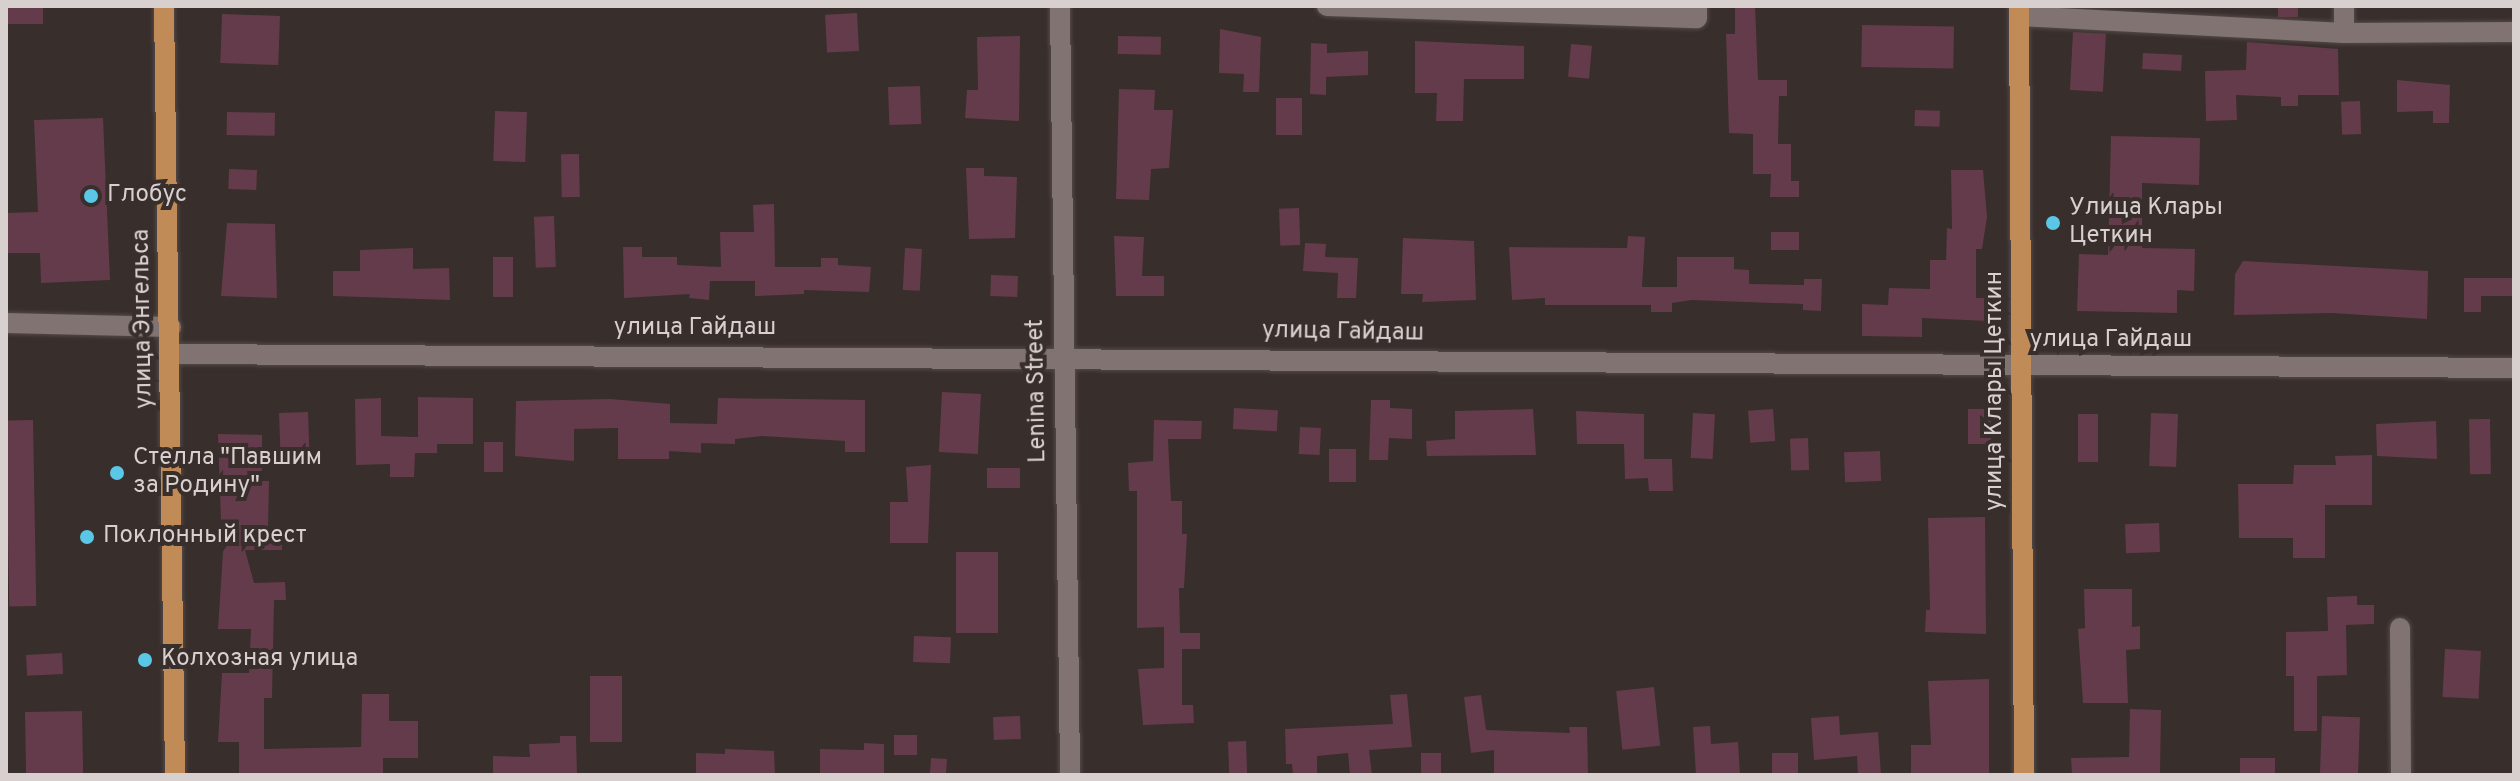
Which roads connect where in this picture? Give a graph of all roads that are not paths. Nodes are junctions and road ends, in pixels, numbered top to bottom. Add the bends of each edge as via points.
1 (164, 6) edge
2 (1060, 6) edge
3 (1327, 6) edge
4 (1697, 6) edge
5 (2344, 6) edge
6 (2020, 11) edge
7 (2514, 32) edge
8 (2344, 33) junction
9 (6, 323) edge
10 (171, 327) junction
11 (172, 354) junction
12 (1064, 356) junction
13 (2022, 366) junction
14 (2514, 368) edge
15 (2400, 628) dead end
16 (175, 775) edge
17 (1070, 775) edge
18 (2024, 775) edge
19 (2401, 775) edge

1 - 10 main road, улица Энгельса
2 - 12 street, Lenina Street
3 - 4 street via 1697,18
5 - 8 street
6 - 8 street
6 - 13 main road, улица Клары Цеткин
7 - 8 street
9 - 10 street
10 - 11 main road, улица Энгельса
11 - 12 street, улица Гайдаш
11 - 16 main road, улица Энгельса
12 - 13 street, улица Гайдаш
12 - 17 street, Lenina Street
13 - 14 street, улица Гайдаш
13 - 18 main road, улица Клары Цеткин
15 - 19 street

